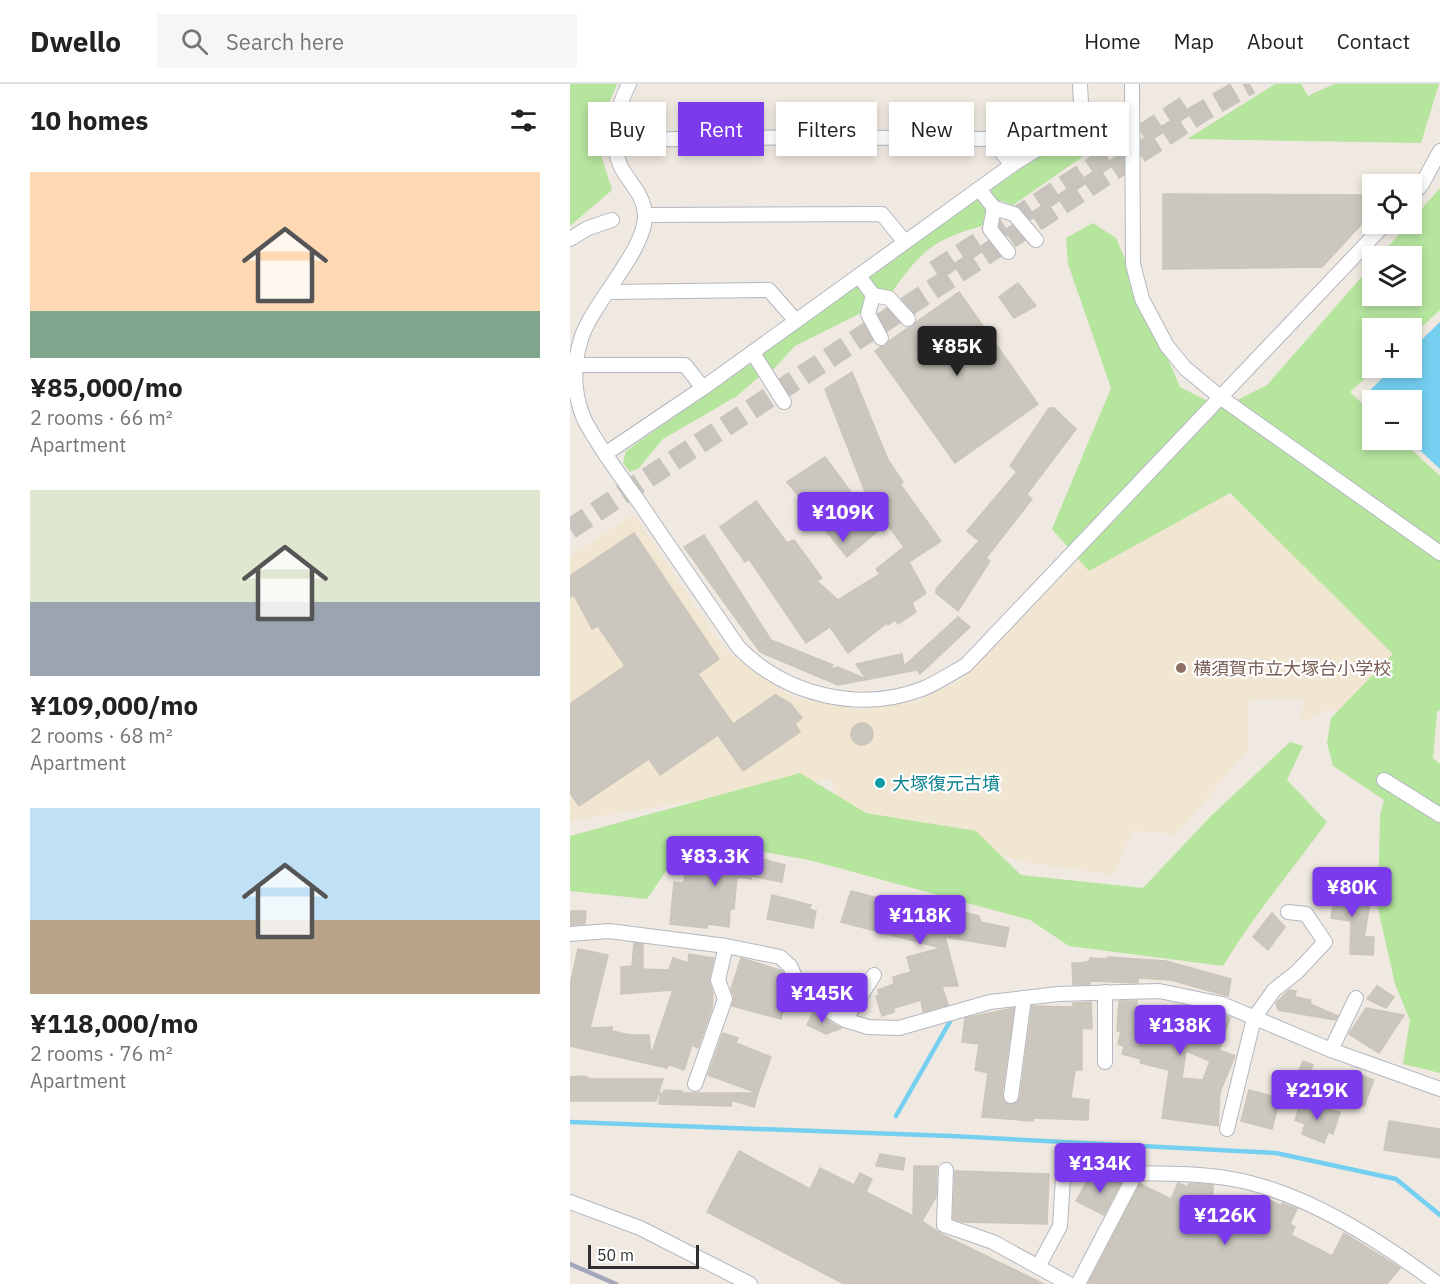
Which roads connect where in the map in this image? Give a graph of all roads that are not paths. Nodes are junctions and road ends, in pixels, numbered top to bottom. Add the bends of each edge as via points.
1 (629, 84) edge
2 (1080, 84) edge
3 (1132, 84) edge
4 (620, 102) edge
5 (666, 139) edge
6 (1440, 151) edge
7 (618, 156) edge
8 (1012, 165) junction
9 (1422, 184) edge
10 (979, 189) junction
11 (994, 208) junction
12 (645, 215) junction
13 (612, 220) dead end
14 (1375, 234) edge
15 (570, 239) edge
16 (1036, 240) dead end
17 (904, 241) junction
18 (1008, 252) dead end
19 (859, 276) junction
20 (608, 292) junction
21 (873, 295) junction
22 (908, 319) dead end
23 (796, 321) junction
24 (881, 338) dead end
25 (753, 353) junction
26 (575, 364) junction
27 (703, 388) junction
28 (1220, 397) junction
29 (784, 402) dead end
30 (605, 454) junction
31 (1440, 553) edge
32 (1384, 780) dead end
33 (1440, 815) edge
34 (1288, 912) dead end
35 (571, 937) edge
36 (726, 946) junction
37 (874, 975) dead end
38 (1105, 992) junction
39 (1024, 998) junction
40 (1356, 998) dead end
41 (1254, 1018) junction
42 (845, 1020) junction
43 (1331, 1050) junction
44 (1104, 1062) dead end
45 (695, 1084) dead end
46 (1440, 1089) edge
47 (1011, 1095) dead end
48 (1227, 1129) dead end
49 (946, 1170) dead end
50 (1063, 1177) dead end
51 (570, 1202) edge
52 (1038, 1267) junction
53 (750, 1284) edge
54 (1069, 1284) edge
55 (1078, 1284) edge
56 (1438, 1284) edge

1 - 4 street
2 - 8 street via 1082,121
3 - 28 street via 1133,264 1142,299 1167,346 1185,368
5 - 8 street via 991,139
6 - 9 street
7 - 12 street via 638,190
8 - 10 street
10 - 11 street
10 - 17 street
11 - 16 street via 1014,214
11 - 18 street via 990,229
12 - 17 street via 882,214
12 - 20 street via 638,239
13 - 15 street
14 - 28 street
17 - 19 street
19 - 21 street
19 - 23 street
20 - 23 street via 769,290
20 - 26 street via 582,337
21 - 22 street via 889,298
21 - 24 street via 868,314
23 - 25 street
25 - 27 street
25 - 29 street
26 - 27 street via 685,365
26 - 30 street via 575,386 584,418
27 - 30 street
28 - 30 street via 966,664 922,689 886,699 818,695 784,682 756,665 739,648
28 - 31 street
32 - 33 street
34 - 41 street via 1306,914 1325,942 1274,990
35 - 36 street via 609,931
36 - 42 street via 780,957 790,966 804,996
36 - 45 street via 718,980 725,999
37 - 42 street
38 - 39 street
38 - 41 street via 1159,991 1222,1004
38 - 44 street
39 - 42 street via 990,1002 898,1028 868,1027
39 - 47 street
40 - 43 street
41 - 43 street
41 - 48 street
43 - 46 street
49 - 52 street via 944,1225 993,1242
50 - 52 street via 1060,1226
51 - 53 street via 640,1228
52 - 54 street
55 - 56 street via 1136,1173 1235,1179 1276,1192 1388,1246

